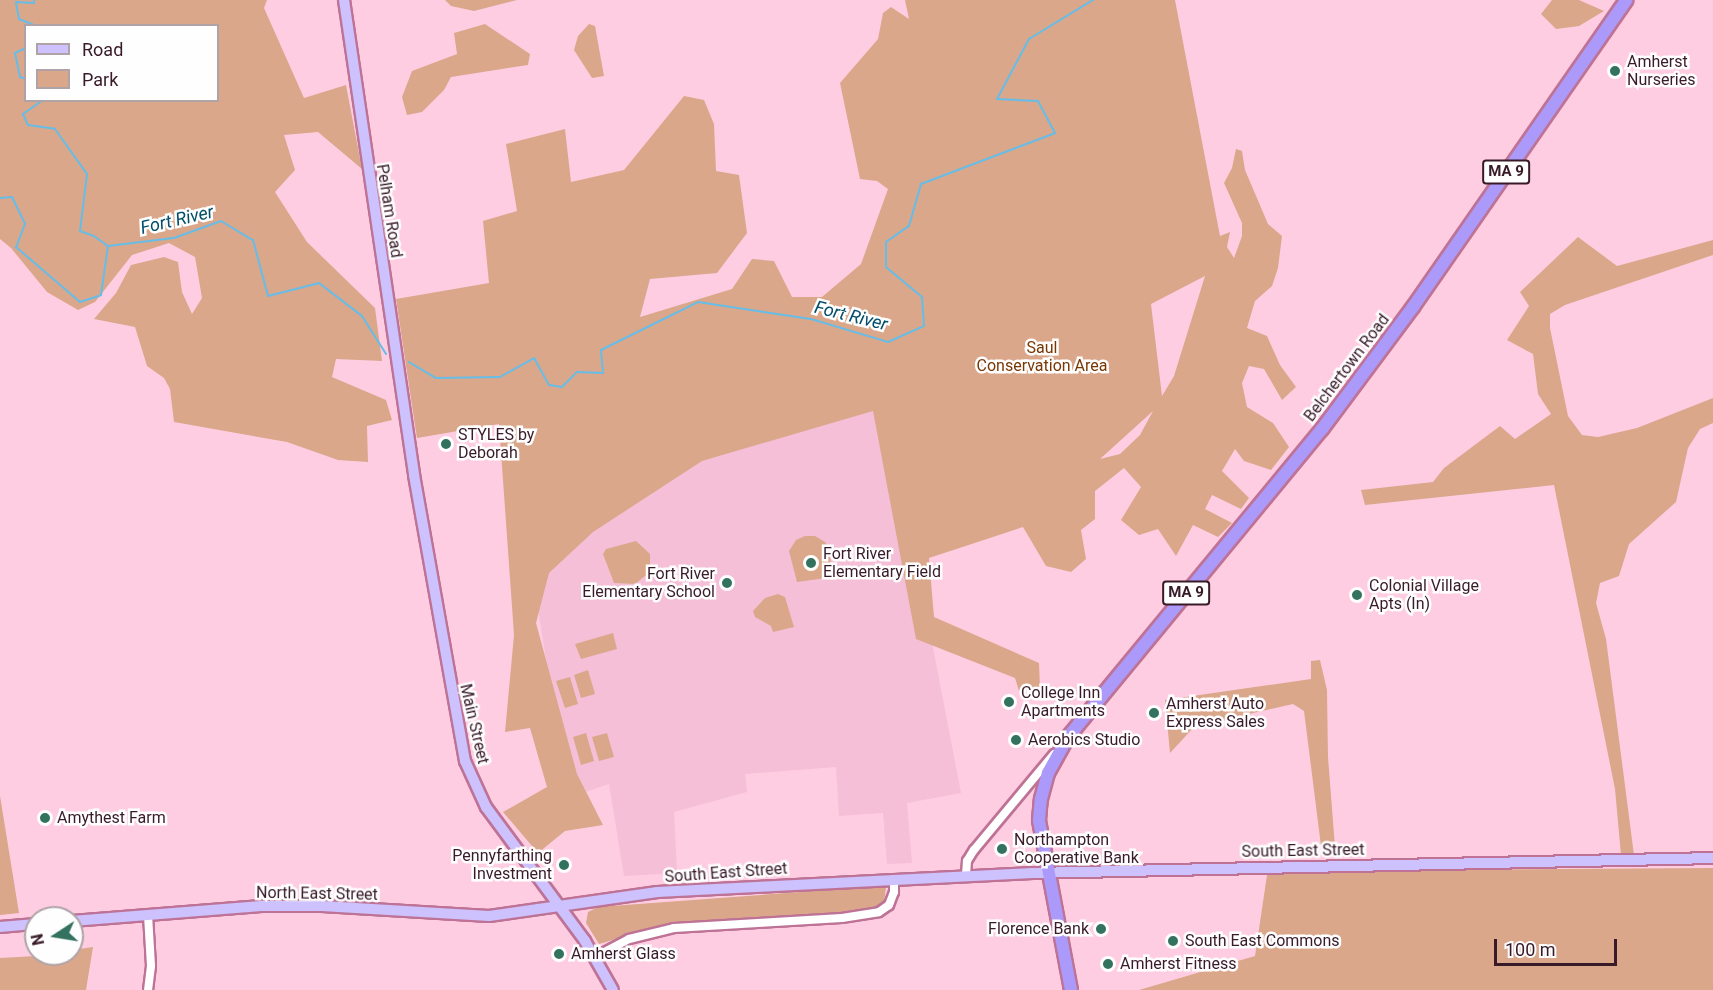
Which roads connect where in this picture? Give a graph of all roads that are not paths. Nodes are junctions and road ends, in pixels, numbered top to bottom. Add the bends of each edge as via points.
1 (344, 0) edge
2 (1626, 0) edge
3 (406, 425) joint
4 (1068, 737) junction
5 (1713, 858) edge
6 (1048, 872) junction
7 (966, 875) junction
8 (894, 879) junction
9 (561, 907) junction
10 (148, 915) junction
11 (84, 920) edge
12 (24, 925) edge
13 (0, 927) edge
14 (595, 957) junction
15 (148, 990) edge
16 (613, 990) edge
17 (1071, 990) edge

1 - 3 main road, Pelham Road
2 - 4 highway, Belchertown Road / MA 9 via 1413,307 1329,420
3 - 9 main road, Main Street via 465,760 486,807
4 - 6 highway, Belchertown Road / MA 9 via 1048,773 1041,799
4 - 7 street, Belchertown Road via 985,834 967,861
5 - 6 main road, South East Street
6 - 7 main road, South East Street
6 - 17 highway, MA 9
7 - 8 main road, South East Street
8 - 9 main road, South East Street via 634,894
8 - 14 street via 889,905 879,912 842,918 674,927 630,939
9 - 10 main road, North East Street via 489,916 322,906 261,906
9 - 14 main road, Main Street
10 - 11 main road, North East Street
10 - 15 street
12 - 13 main road
14 - 16 main road, Main Street

